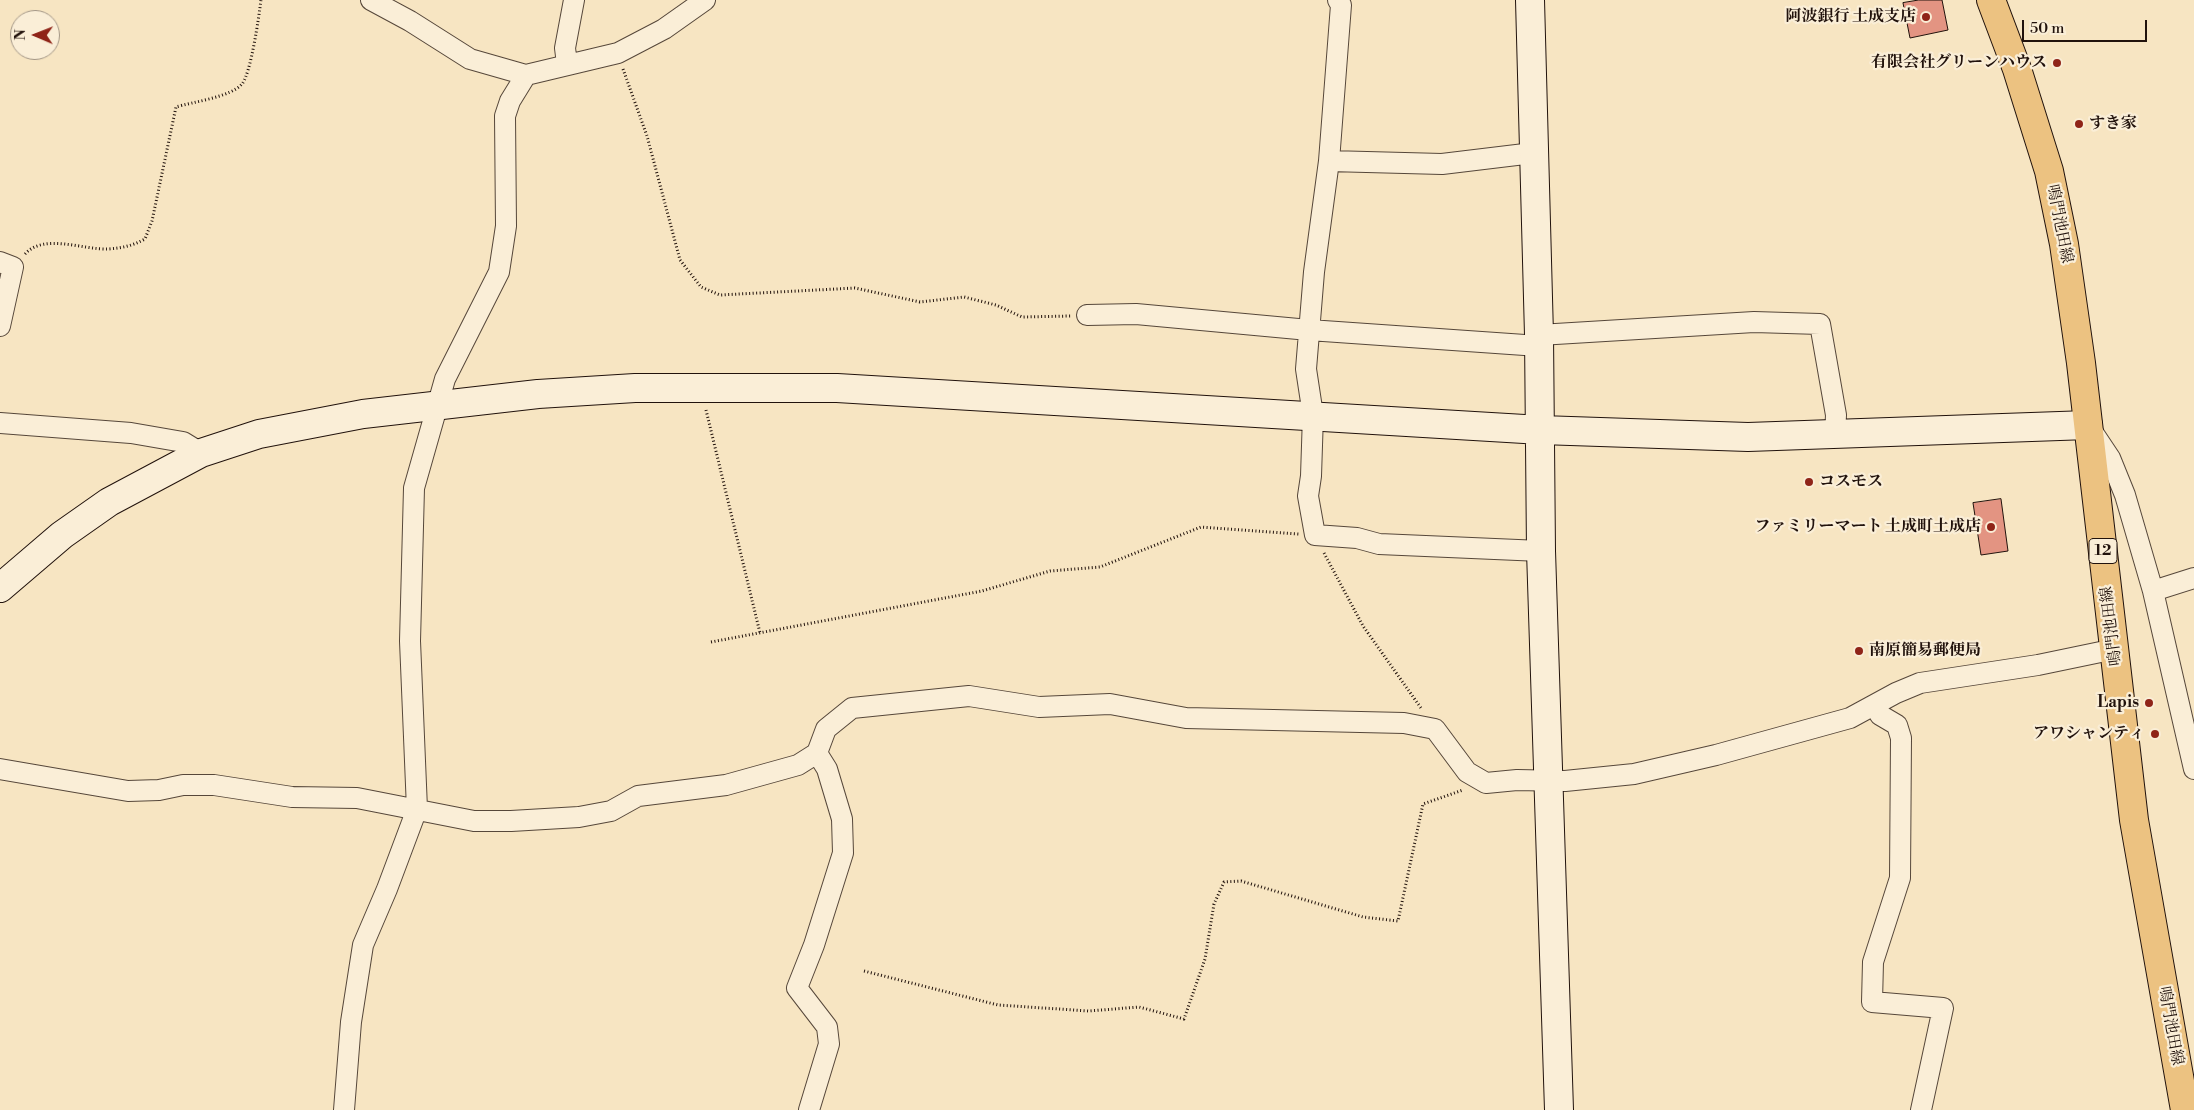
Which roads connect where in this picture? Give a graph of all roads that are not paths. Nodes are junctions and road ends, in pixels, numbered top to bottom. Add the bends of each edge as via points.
1 (371, 0) edge
2 (574, 0) edge
3 (705, 0) edge
4 (1338, 0) edge
5 (1530, 0) edge
6 (1991, 0) edge
7 (567, 64) junction
8 (526, 75) junction
9 (1533, 153) junction
10 (1329, 161) junction
11 (6, 265) edge
12 (1087, 315) road end
13 (0, 326) edge
14 (1308, 330) junction
15 (1539, 341) junction
16 (436, 405) junction
17 (1313, 415) junction
18 (0, 423) edge
19 (2088, 425) junction
20 (1541, 430) junction
21 (1835, 436) junction
22 (201, 453) junction
23 (1541, 552) junction
24 (2194, 578) edge
25 (1, 582) edge
26 (2153, 591) junction
27 (2115, 650) junction
28 (1875, 706) junction
29 (817, 753) junction
30 (0, 769) edge
31 (2194, 769) edge
32 (1549, 781) junction
33 (417, 808) junction
34 (344, 1110) edge
35 (810, 1110) edge
36 (1558, 1110) edge
37 (1921, 1110) edge
38 (2185, 1110) edge

1 - 8 street via 470,59
2 - 7 street via 565,48
3 - 7 street via 664,29 618,53
4 - 10 street via 1341,6
5 - 9 street
6 - 19 main road, 鳴門池田線 / 12 via 2049,171 2064,244
7 - 8 street
8 - 16 street via 505,116 506,226 499,272 445,379
9 - 10 street via 1442,164
9 - 15 street
10 - 14 street
11 - 13 street
12 - 14 street via 1136,314
14 - 15 street
14 - 17 street via 1306,369
15 - 20 street
15 - 21 street via 1754,322 1820,324 1836,415
16 - 17 street via 538,394 700,387 837,388
16 - 22 street via 363,414 259,434
16 - 33 street via 414,488 410,641
17 - 20 street
17 - 23 street via 1308,496 1315,535 1357,538 1379,544
18 - 22 street via 131,433 183,442
19 - 21 street
19 - 26 street via 2110,458 2125,495
19 - 27 main road, 鳴門池田線 / 12
20 - 21 street via 1748,438
20 - 23 street
22 - 25 street via 109,502
23 - 32 street
24 - 26 street
26 - 31 street
27 - 28 street via 1920,683
27 - 38 main road, 鳴門池田線 / 12 via 2134,820
28 - 32 street via 1850,718 1634,774
28 - 37 street via 1880,715 1897,725 1901,738 1900,878 1873,962 1872,1002 1943,1008
29 - 32 street via 826,729 852,708 969,696 1040,707 1110,704 1186,718 1404,723 1435,729 1467,772 1486,782
29 - 33 street via 789,768 726,784 638,796 612,811 578,817 474,821
29 - 35 street via 827,769 842,818 843,853 797,988 827,1027 829,1044
30 - 33 street via 128,791 214,785 292,797 357,798
32 - 36 street
33 - 34 street via 363,945 351,1022

